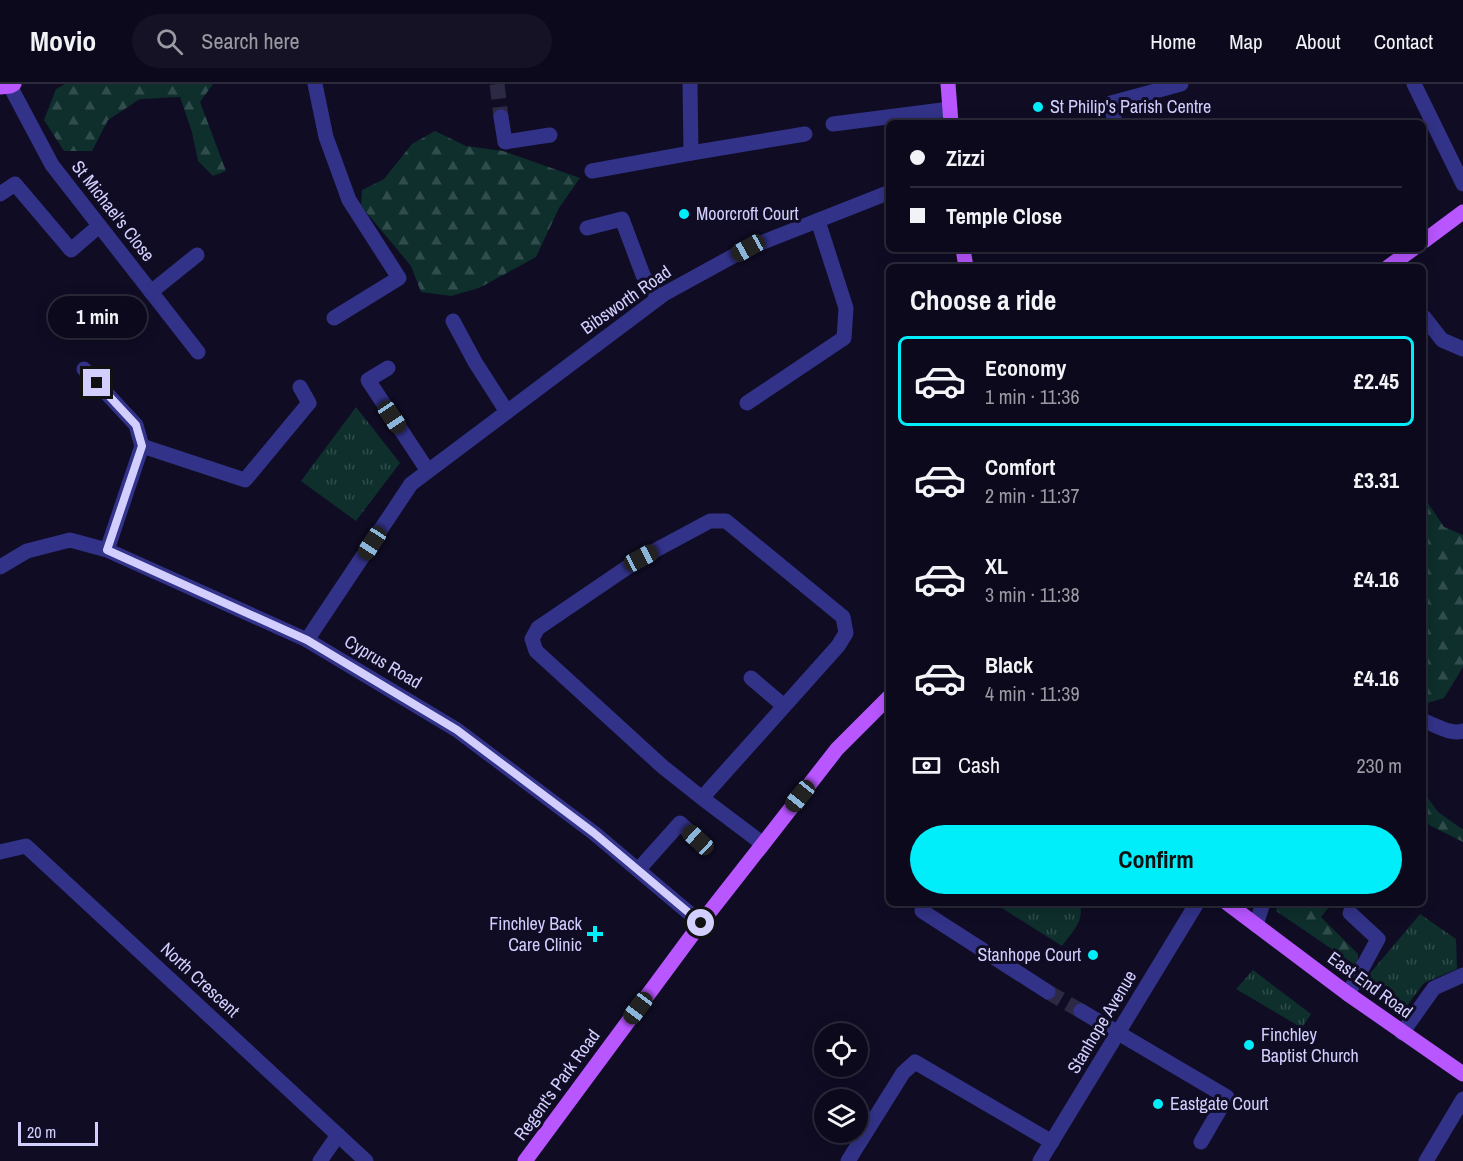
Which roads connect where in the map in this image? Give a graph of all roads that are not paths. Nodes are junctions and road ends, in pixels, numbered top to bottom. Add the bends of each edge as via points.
1 (315, 84) edge
2 (690, 84) edge
3 (948, 84) edge
4 (1181, 84) edge
5 (1414, 84) edge
6 (8, 86) edge
7 (950, 116) edge
8 (501, 117) tunnel mouth
9 (886, 120) edge
10 (892, 120) edge
11 (1114, 120) edge
12 (833, 124) dead end
13 (805, 134) dead end
14 (550, 135) dead end
15 (691, 153) junction
16 (592, 171) dead end
17 (1463, 184) edge
18 (0, 194) edge
19 (886, 194) edge
20 (1463, 213) edge
21 (818, 221) junction
22 (99, 226) junction
23 (587, 228) dead end
24 (1426, 240) edge
25 (1409, 252) edge
26 (197, 255) dead end
27 (1392, 264) edge
28 (151, 292) junction
29 (658, 298) junction
30 (334, 318) dead end
31 (1426, 320) edge
32 (453, 321) dead end
33 (1463, 349) edge
34 (198, 352) dead end
35 (388, 368) dead end
36 (84, 369) dead end
37 (300, 387) dead end
38 (747, 403) dead end
39 (507, 412) junction
40 (142, 446) junction
41 (428, 471) junction
42 (107, 550) junction
43 (0, 567) edge
44 (307, 640) junction
45 (751, 678) dead end
46 (886, 700) edge
47 (784, 706) junction
48 (1426, 723) edge
49 (1463, 730) edge
50 (702, 798) junction
51 (698, 840) dead end
52 (763, 844) junction
53 (2, 847) edge
54 (638, 870) junction
55 (1195, 906) edge
56 (1231, 906) edge
57 (1262, 906) edge
58 (922, 910) dead end
59 (1350, 913) dead end
60 (701, 923) junction
61 (1256, 925) junction
62 (1463, 975) edge
63 (1048, 992) tunnel mouth
64 (1348, 994) junction
65 (1081, 1011) tunnel mouth
66 (1118, 1033) junction
67 (1402, 1033) junction
68 (1463, 1074) edge
69 (1463, 1099) edge
70 (338, 1135) junction
71 (1052, 1142) junction
72 (1202, 1142) dead end
73 (320, 1161) edge
74 (366, 1161) edge
75 (525, 1161) edge
76 (848, 1161) edge
77 (1040, 1161) edge
78 (1426, 1161) edge

1 - 30 street via 326,137 349,200 399,278
2 - 15 street
3 - 7 main road
4 - 11 street via 1111,103
5 - 17 street
6 - 22 street, St Michael's Close via 52,165
7 - 10 street
8 - 14 street via 505,142
9 - 12 street
13 - 15 street
15 - 16 street
18 - 22 street via 15,184 70,250
19 - 21 street, Bibsworth Road
20 - 24 main road
21 - 29 street, Bibsworth Road via 748,248
21 - 38 street via 846,308 844,338
22 - 28 street, St Michael's Close
23 - 29 street via 622,219 643,275
25 - 27 main road
26 - 28 street
28 - 34 street, St Michael's Close
29 - 39 street, Bibsworth Road
31 - 33 street via 1442,340
32 - 39 street
35 - 41 street via 368,380
36 - 40 street via 136,425
37 - 40 street via 309,403 245,480
39 - 41 street, Bibsworth Road
40 - 42 street
41 - 44 street, Bibsworth Road via 411,484
42 - 43 street, Cyprus Road via 70,540 27,551
42 - 44 street, Cyprus Road
44 - 54 street, Cyprus Road via 457,730
45 - 47 street
46 - 52 main road, Regent's Park Road via 837,749
47 - 50 street
47 - 50 street via 838,646 846,633 843,616 726,521 710,521 641,558 538,628 532,639 536,651
48 - 49 street via 1446,730
50 - 52 street
51 - 54 street via 680,823
52 - 60 main road, Regent's Park Road
53 - 70 street, North Crescent via 26,846
54 - 60 street, Cyprus Road
55 - 66 street, Stanhope Avenue
56 - 61 main road, East End Road
57 - 61 street
58 - 63 street
59 - 64 street via 1378,939
60 - 75 main road, Regent's Park Road
61 - 64 main road, East End Road
62 - 67 street via 1434,988
64 - 67 main road, East End Road
65 - 66 street
66 - 71 street, Stanhope Avenue
66 - 72 street via 1227,1097
67 - 68 main road, East End Road
69 - 78 street
70 - 73 street
70 - 74 street, North Crescent
71 - 76 street via 915,1062 903,1073
71 - 77 street, Stanhope Avenue

